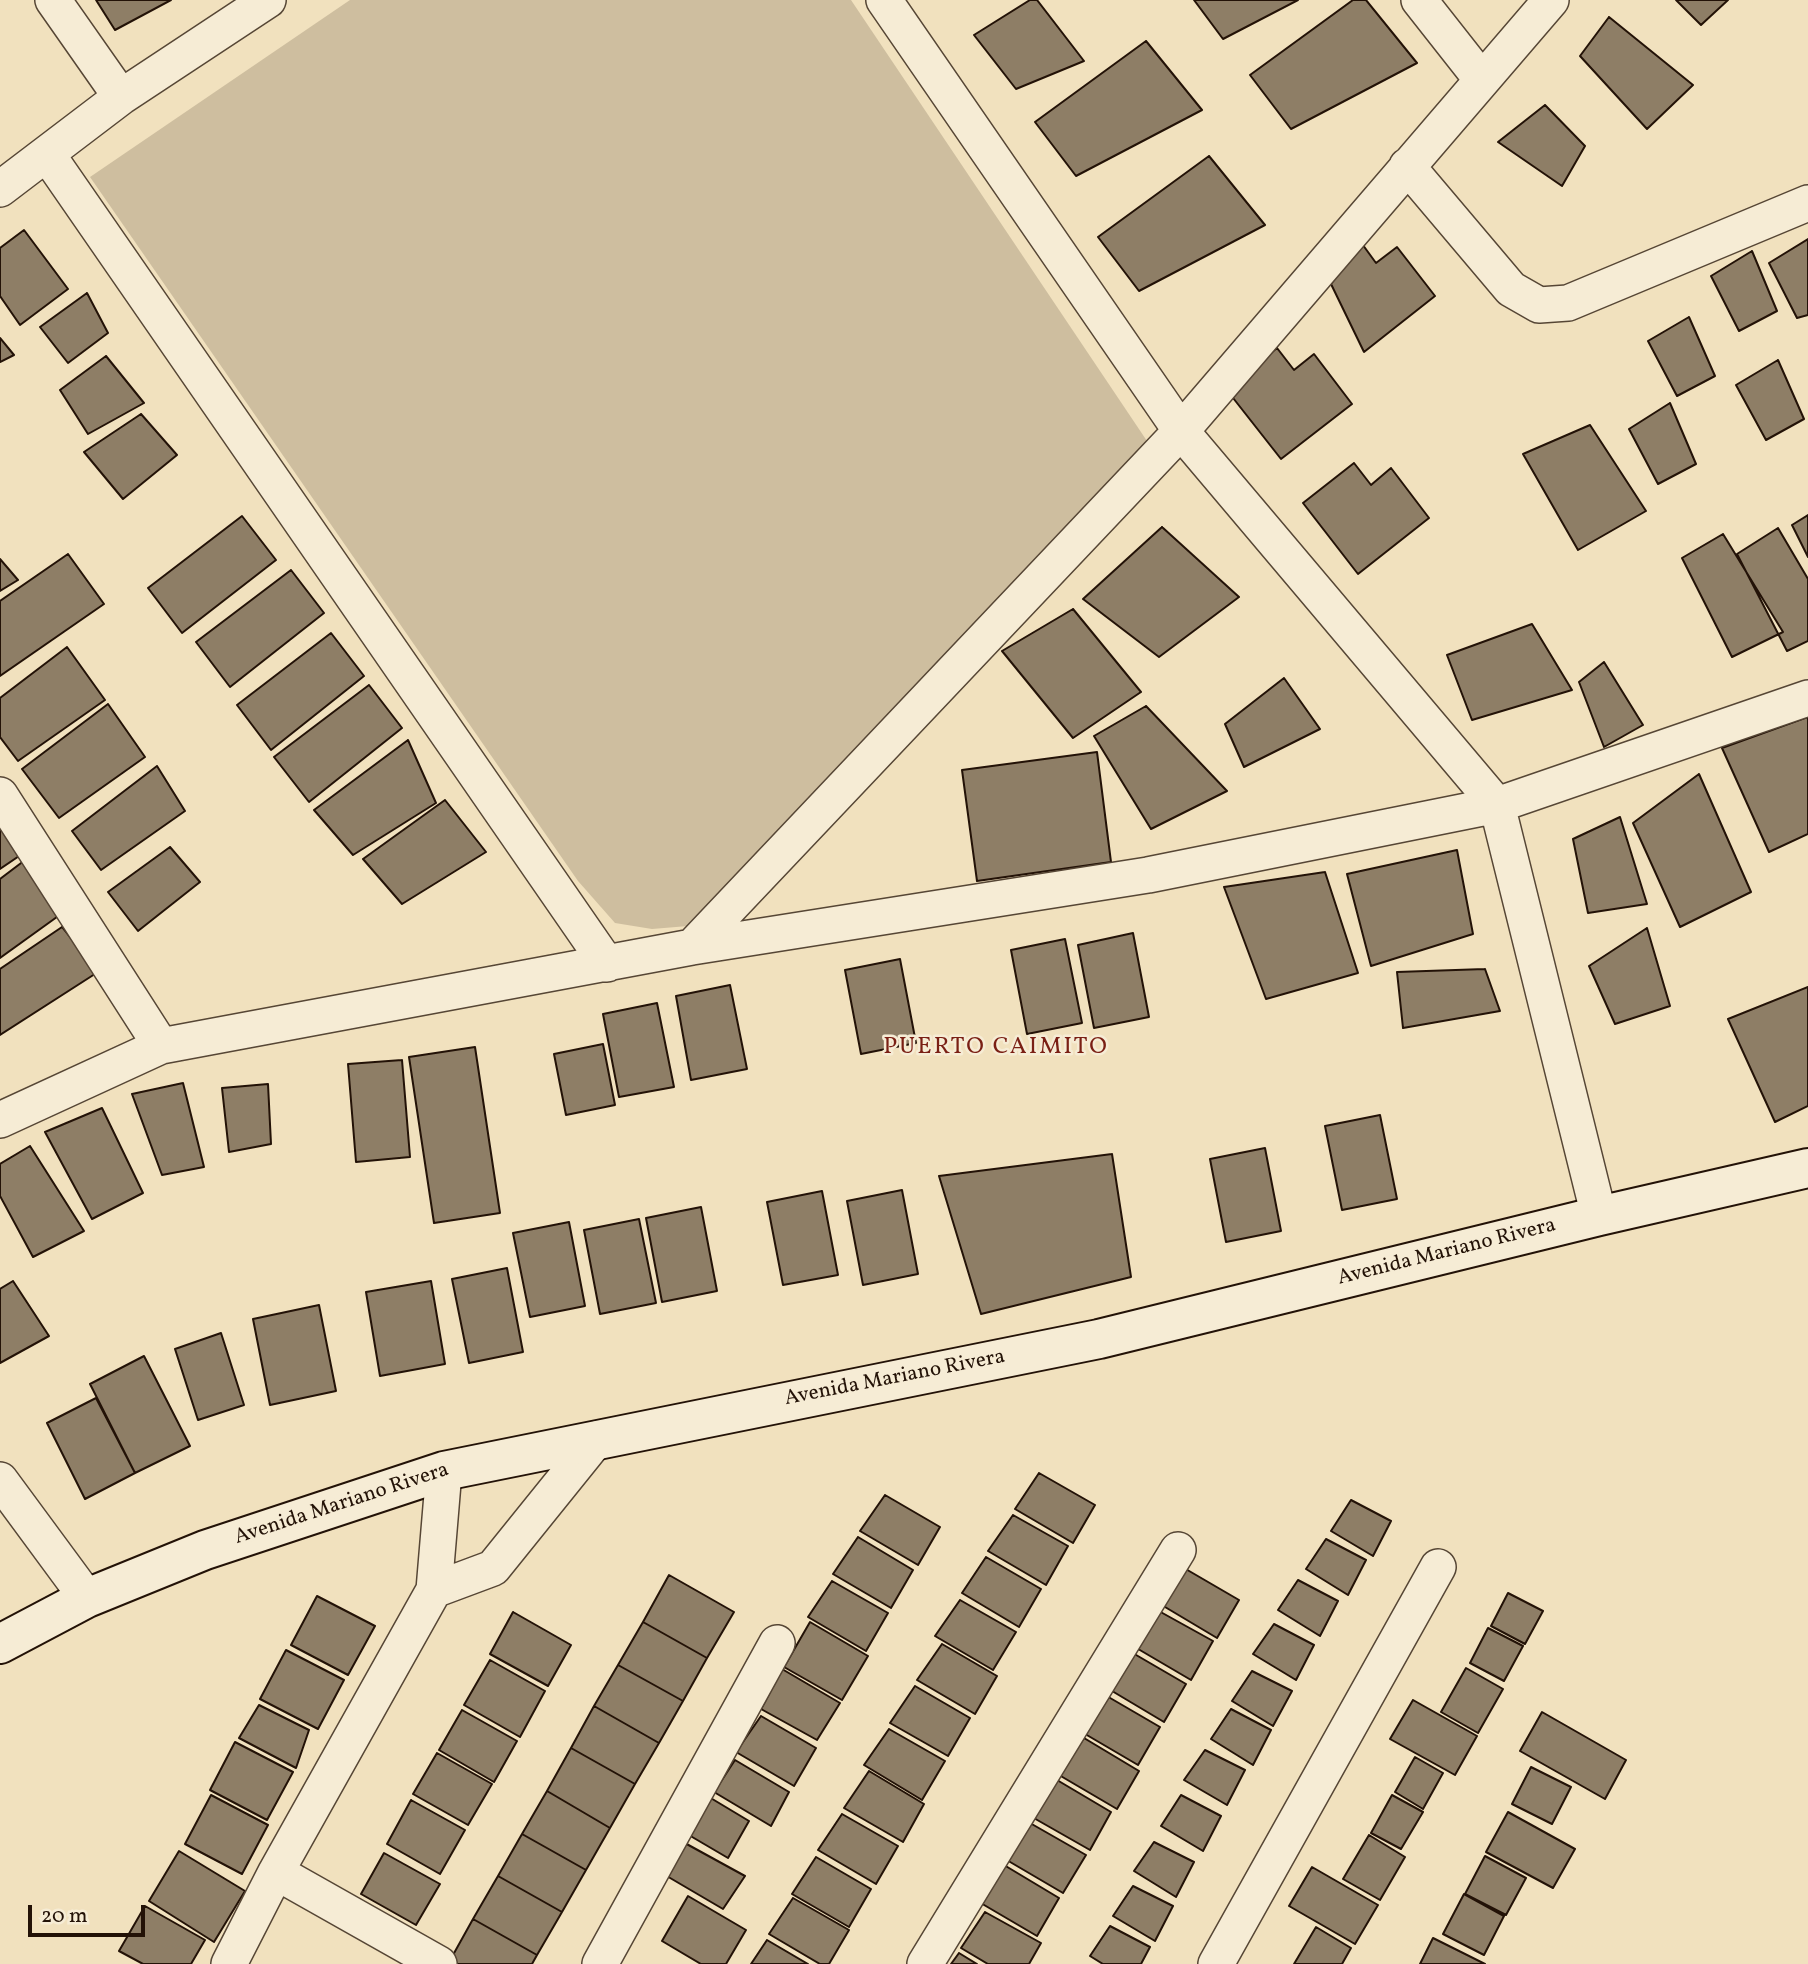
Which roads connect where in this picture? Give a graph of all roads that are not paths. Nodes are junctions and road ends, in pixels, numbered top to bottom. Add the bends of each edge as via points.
1 (53, 0) edge
2 (268, 0) edge
3 (884, 0) edge
4 (1419, 0) edge
5 (1551, 0) edge
6 (1482, 80) junction
7 (121, 97) junction
8 (47, 154) junction
9 (1406, 166) junction
10 (0, 189) edge
11 (1808, 203) edge
12 (1181, 431) junction
13 (1808, 698) edge
14 (0, 795) edge
15 (1497, 805) junction
16 (692, 947) junction
17 (607, 964) junction
18 (161, 1046) junction
19 (0, 1120) edge
20 (1808, 1168) edge
21 (1599, 1216) junction
22 (597, 1439) junction
23 (444, 1471) junction
24 (0, 1480) edge
25 (1178, 1550) dead end
26 (1438, 1567) dead end
27 (434, 1590) junction
28 (87, 1598) junction
29 (777, 1643) dead end
30 (0, 1644) edge
31 (276, 1872) junction
32 (229, 1964) edge
33 (439, 1964) edge
34 (600, 1964) edge
35 (925, 1964) edge
36 (1216, 1964) edge

1 - 7 street
2 - 7 street
3 - 12 street
4 - 6 street
5 - 6 street
6 - 9 street
7 - 8 street
8 - 10 street
8 - 17 street
9 - 11 street via 1511,289 1539,305 1568,303
9 - 12 street
12 - 15 street
12 - 16 street
13 - 15 street
14 - 18 street
15 - 16 street via 1148,876
15 - 21 street
16 - 17 street
17 - 18 street
18 - 19 street
20 - 21 main road, Avenida Mariano Rivera
21 - 22 main road, Avenida Mariano Rivera via 1099,1339
22 - 23 main road, Avenida Mariano Rivera
22 - 27 street via 493,1567
23 - 27 street
23 - 28 main road, Avenida Mariano Rivera via 205,1550
24 - 28 street
25 - 35 street
26 - 36 street
27 - 31 street
28 - 30 main road, Avenida Mariano Rivera
29 - 34 street
31 - 32 street
31 - 33 street

